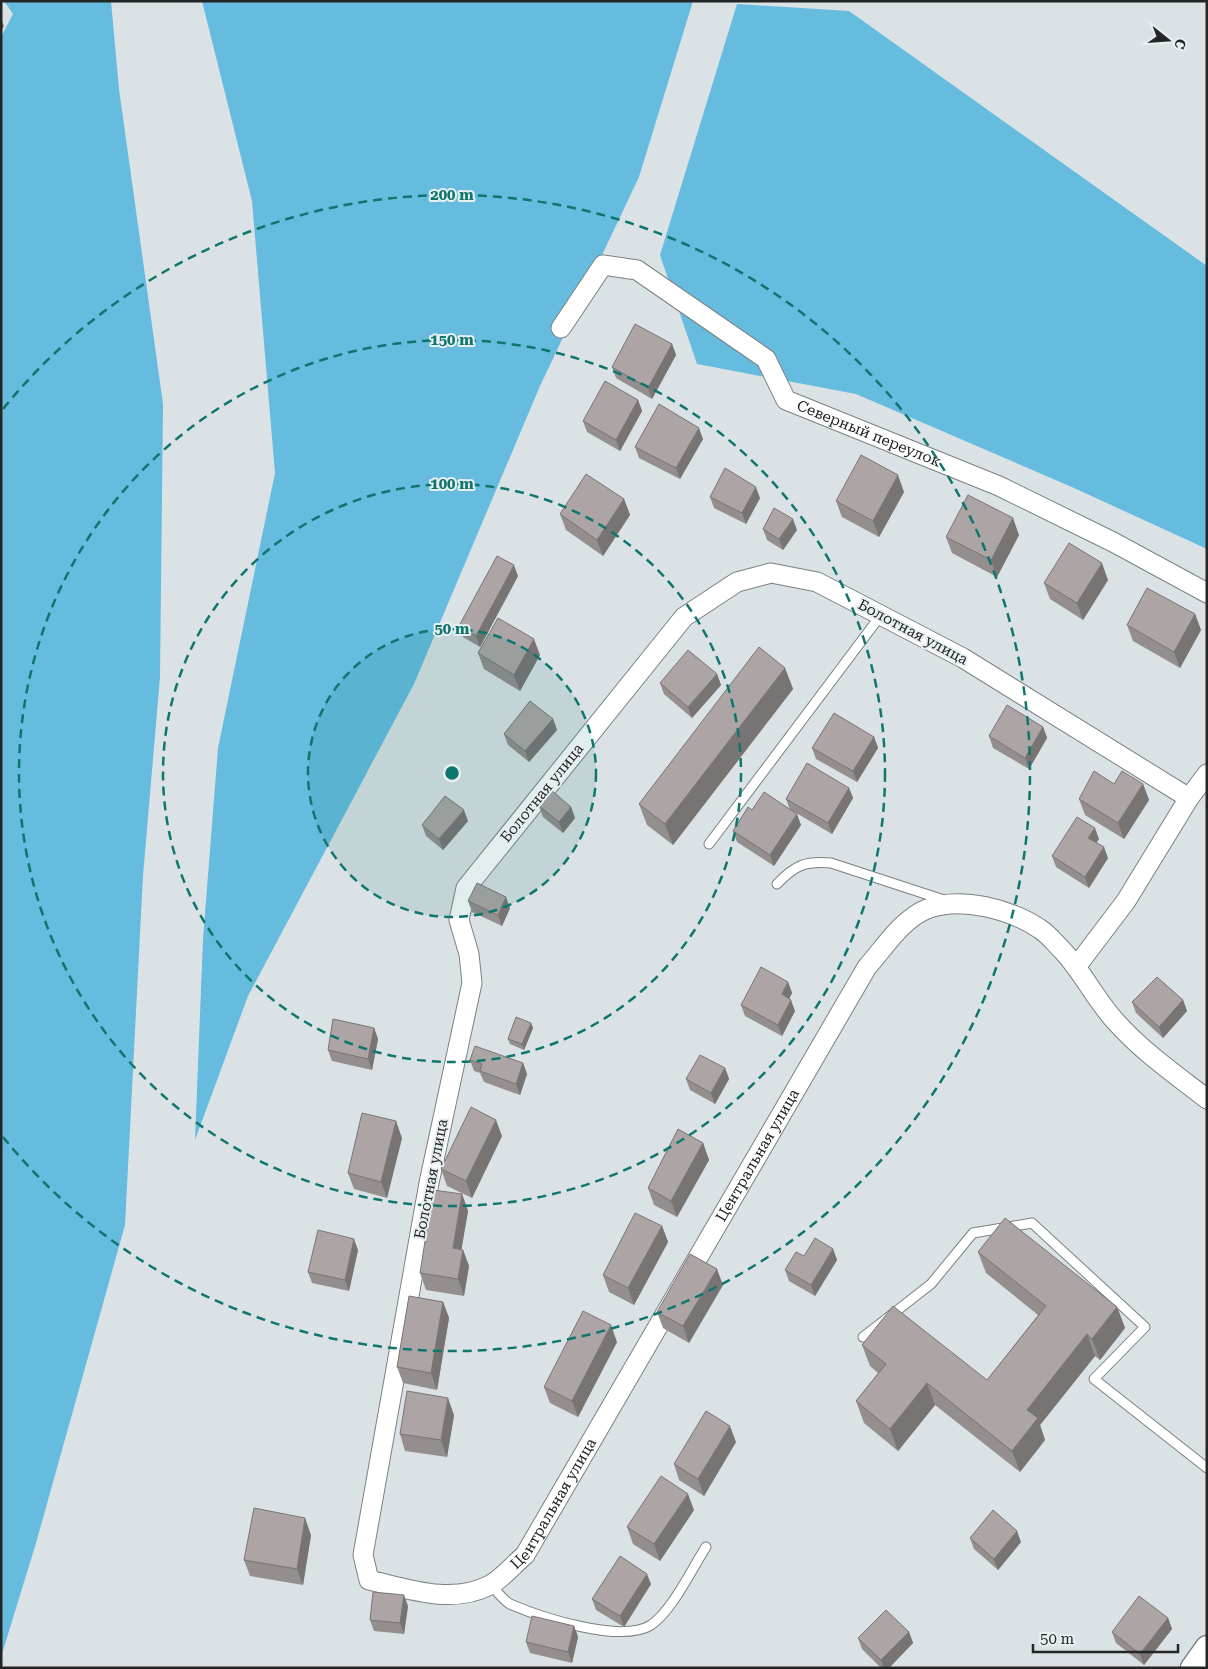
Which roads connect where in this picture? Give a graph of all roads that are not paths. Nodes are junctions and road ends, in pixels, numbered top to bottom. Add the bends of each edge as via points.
1 (560, 328) dead end
2 (1207, 593) edge
3 (881, 615) junction
4 (1207, 774) edge
5 (1189, 798) junction
6 (709, 844) dead end
7 (777, 884) dead end
8 (957, 904) junction
9 (1076, 968) junction
10 (1207, 1099) edge
11 (863, 1337) dead end
12 (1207, 1468) edge
13 (706, 1548) dead end
14 (364, 1555) joint
15 (491, 1585) junction
16 (1207, 1647) edge
17 (1192, 1668) edge

1 - 2 street, Северный переулок via 603,264 637,270 766,359 786,400 999,486
3 - 5 street, Болотная улица via 963,658
3 - 6 lane
3 - 14 street, Болотная улица via 817,582 771,573 737,582 684,617 466,888 459,920 469,954 472,983 429,1183
4 - 5 street
5 - 9 street via 1126,901
7 - 8 lane via 792,869 812,862 831,863
8 - 9 street, Центральная улица via 987,907 1013,915 1040,929
8 - 15 street, Центральная улица via 927,909 905,924 867,967 525,1555
9 - 10 street, Центральная улица via 1116,1022 1141,1047
11 - 12 lane via 931,1284 973,1233 1032,1223 1145,1327 1094,1379
13 - 15 lane via 662,1616 649,1626 628,1631 588,1630 508,1603
14 - 15 street, Центральная улица via 369,1580 434,1595 470,1593
16 - 17 street

